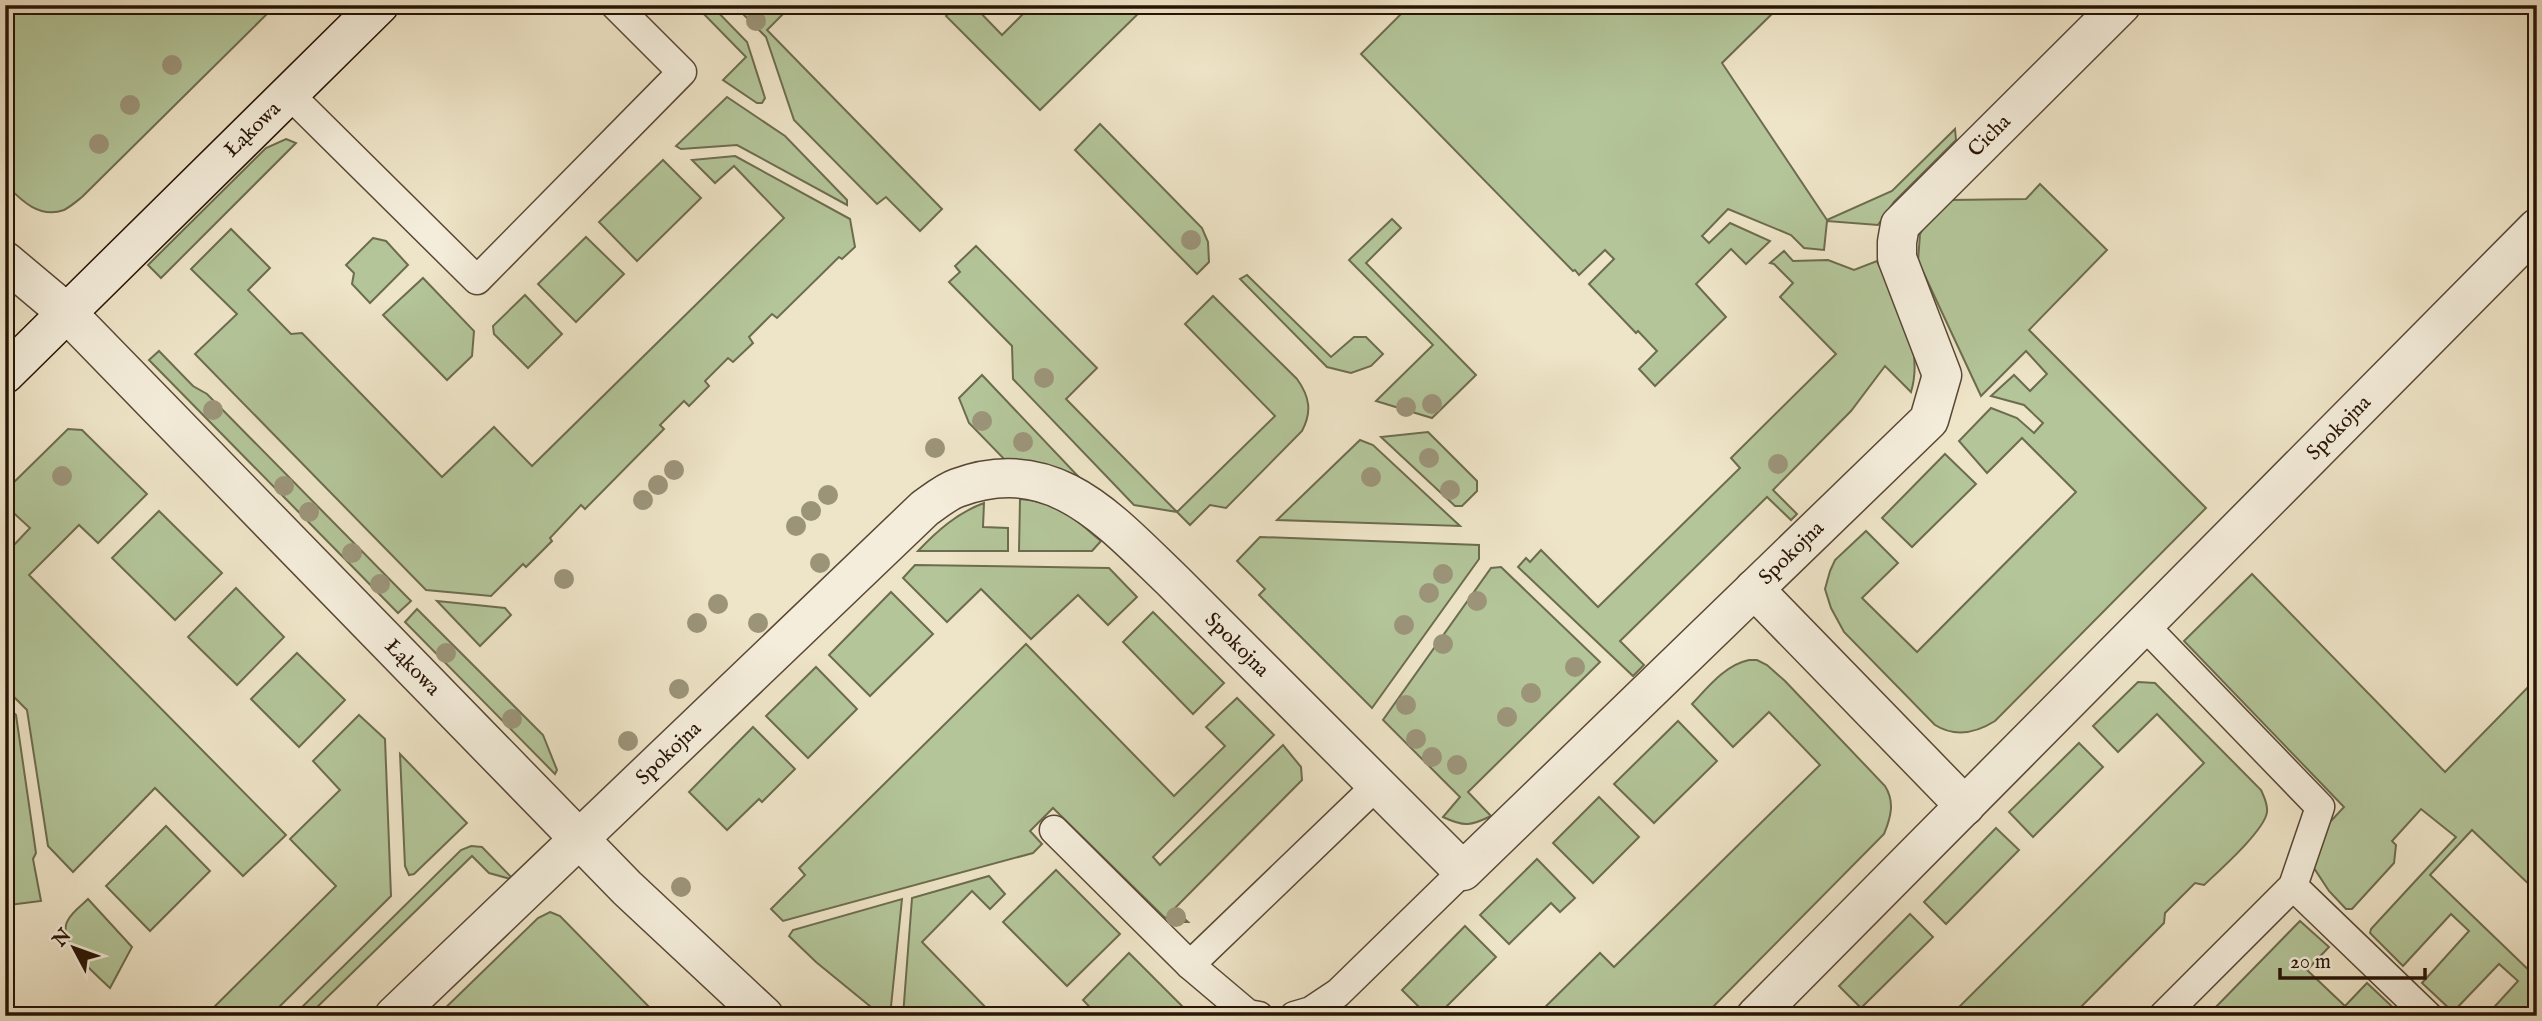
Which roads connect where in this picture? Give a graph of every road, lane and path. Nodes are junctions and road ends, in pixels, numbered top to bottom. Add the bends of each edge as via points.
1 (379, 5) edge
2 (615, 5) edge
3 (2120, 5) edge
4 (289, 94) junction
5 (2537, 228) edge
6 (5, 261) edge
7 (1907, 282) joint
8 (67, 313) junction
9 (5, 374) edge
10 (1754, 589) junction
11 (2143, 624) junction
12 (1376, 786) junction
13 (1965, 806) junction
14 (1054, 830) dead end
15 (580, 838) junction
16 (1463, 871) junction
17 (2293, 886) junction
18 (1190, 965) junction
19 (394, 1016) edge
20 (764, 1016) edge
21 (1259, 1016) edge
22 (1294, 1016) edge
23 (1756, 1016) edge
24 (2163, 1016) edge
25 (2428, 1016) edge

1 - 4 street, Łąkowa
2 - 4 lane via 682,72 477,280
3 - 7 street, Cicha via 1900,225 1897,258
4 - 8 street, Łąkowa
5 - 11 street, Spokojna
6 - 8 street
7 - 10 street, Spokojna via 1942,375 1929,420
8 - 9 street, Łąkowa
8 - 15 street, Łąkowa
10 - 13 street
10 - 16 street, Spokojna
11 - 13 street, Spokojna
11 - 17 lane via 2320,807
12 - 15 street, Spokojna via 1125,535 1082,500 1040,481 986,480 955,488 925,508
12 - 16 street, Spokojna
12 - 18 lane
13 - 23 street, Spokojna
14 - 18 lane
15 - 19 street, Spokojna
15 - 20 street, Łąkowa
16 - 22 lane via 1338,993
17 - 24 lane
17 - 25 lane
18 - 21 lane via 1248,1014

